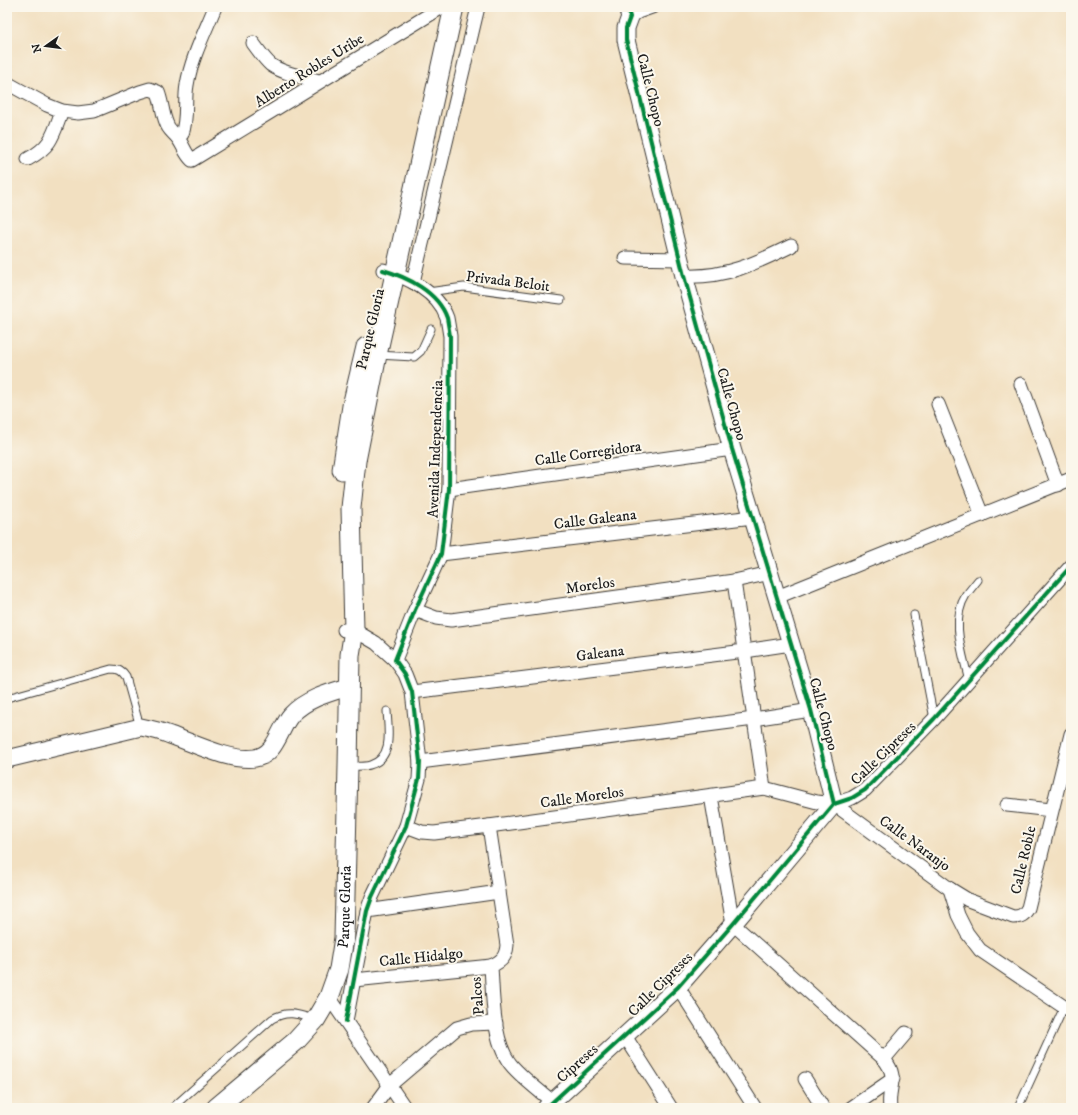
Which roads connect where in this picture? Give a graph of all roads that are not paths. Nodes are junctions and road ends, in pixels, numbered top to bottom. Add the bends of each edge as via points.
1 (215, 7) edge
2 (442, 7) edge
3 (454, 7) edge
4 (478, 7) edge
5 (652, 7) edge
6 (628, 12) edge
7 (253, 43) dead end
8 (319, 81) junction
9 (7, 83) edge
10 (19, 90) junction
11 (7, 96) edge
12 (62, 111) junction
13 (177, 137) junction
14 (28, 159) dead end
15 (791, 246) dead end
16 (625, 258) dead end
17 (682, 267) junction
18 (389, 272) junction
19 (413, 282) junction
20 (427, 292) junction
21 (561, 300) dead end
22 (431, 329) dead end
23 (377, 355) junction
24 (1021, 384) dead end
25 (938, 404) dead end
26 (732, 449) junction
27 (1071, 479) edge
28 (1058, 485) junction
29 (449, 489) junction
30 (982, 515) junction
31 (753, 516) junction
32 (441, 554) junction
33 (1071, 566) edge
34 (770, 573) junction
35 (978, 580) dead end
36 (734, 581) junction
37 (777, 597) junction
38 (415, 610) junction
39 (914, 615) dead end
40 (349, 630) junction
41 (791, 644) junction
42 (745, 651) junction
43 (396, 660) junction
44 (969, 681) junction
45 (348, 687) junction
46 (412, 692) junction
47 (7, 698) edge
48 (811, 710) junction
49 (387, 711) dead end
50 (754, 719) junction
51 (934, 719) junction
52 (140, 728) junction
53 (1071, 734) edge
54 (7, 759) edge
55 (420, 762) junction
56 (348, 766) junction
57 (764, 788) junction
58 (710, 796) junction
59 (834, 804) junction
60 (1006, 805) dead end
61 (1052, 810) junction
62 (406, 826) junction
63 (489, 826) junction
64 (950, 889) junction
65 (499, 892) junction
66 (367, 911) junction
67 (733, 924) junction
68 (491, 966) junction
69 (354, 980) junction
70 (678, 987) junction
71 (329, 997) junction
72 (1068, 1008) edge
73 (316, 1019) junction
74 (346, 1021) junction
75 (496, 1023) junction
76 (906, 1034) dead end
77 (625, 1036) junction
78 (884, 1059) junction
79 (805, 1079) dead end
80 (893, 1079) junction
81 (390, 1085) junction
82 (549, 1105) edge
83 (172, 1108) edge
84 (216, 1108) edge
85 (373, 1108) edge
86 (405, 1108) edge
87 (671, 1108) edge
88 (755, 1108) edge
89 (823, 1108) edge
90 (851, 1108) edge
91 (890, 1108) edge
92 (1018, 1108) edge

1 - 13 street via 190,70 185,99 185,125 182,134
2 - 8 street, Alberto Robles Uribe
2 - 18 main road, Parque Gloria
3 - 18 main road, Parque Gloria
4 - 19 street
5 - 6 street via 638,12
6 - 17 street, Calle Chopo via 626,40
7 - 8 street via 272,65
8 - 13 street, Alberto Robles Uribe via 192,160
9 - 10 street
10 - 11 street
10 - 12 street
12 - 13 street via 94,111 150,89 158,92 166,123
12 - 14 street via 46,148
15 - 17 street via 732,271 710,275
16 - 17 street
17 - 26 street, Calle Chopo
18 - 19 street, Avenida Independencia
18 - 23 main road, Parque Gloria
18 - 40 main road, Parque Gloria via 352,406 342,461 338,510
19 - 20 street, Avenida Independencia
20 - 21 lane, Privada Beloit via 464,287
20 - 29 street, Avenida Independencia via 439,304 446,317 450,336
22 - 23 lane via 421,350 414,357
23 - 40 main road, Parque Gloria via 356,461 351,508
24 - 28 street
25 - 30 street
26 - 29 street, Calle Corregidora
26 - 31 street, Calle Chopo
27 - 28 street
28 - 30 street
29 - 32 street, Avenida Independencia
30 - 37 street
31 - 32 street, Calle Galeana
31 - 34 street, Calle Chopo
32 - 38 street, Avenida Independencia
33 - 44 street, Calle Cipreses
34 - 36 street, Morelos
34 - 37 street, Calle Chopo
35 - 44 lane via 966,596 959,613 958,630
36 - 38 street, Morelos via 451,620 436,618
36 - 42 street
37 - 41 street, Calle Chopo
38 - 43 street, Avenida Independencia
39 - 51 lane
40 - 43 street via 376,643
40 - 45 main road, Parque Gloria
41 - 42 street, Galeana
41 - 48 street, Calle Chopo
42 - 46 street, Galeana
42 - 50 street
43 - 46 street
44 - 51 street, Calle Cipreses
45 - 52 street via 323,695 291,715 267,754 255,758 218,753 164,732
45 - 56 main road, Parque Gloria
46 - 55 street
47 - 52 lane via 117,669 126,677
48 - 50 street
48 - 59 street, Calle Chopo
49 - 56 lane via 386,753 379,761 370,765
50 - 55 street
50 - 57 street
51 - 59 street, Calle Cipreses via 865,790
52 - 54 street
53 - 61 street, Calle Roble
55 - 62 street via 419,779
56 - 71 main road, Parque Gloria via 344,938 339,969
57 - 58 street, Calle Morelos
57 - 59 street, Calle Morelos
58 - 63 street, Calle Morelos
58 - 67 street
59 - 64 street, Calle Naranjo
59 - 67 street, Calle Cipreses
60 - 61 street
61 - 64 street, Calle Roble via 1025,914 1013,916 968,900
62 - 63 street, Calle Morelos via 434,833
62 - 66 street
63 - 65 street, Palcos
64 - 72 street, Calle Naranjo via 958,915 980,950
65 - 66 street
65 - 68 street, Palcos via 507,945 506,955 500,962
66 - 69 street
67 - 70 street, Calle Cipreses
67 - 78 street
68 - 69 street, Calle Hidalgo
68 - 75 street, Palcos
69 - 74 street
70 - 77 street, Calle Cipreses
70 - 88 street
71 - 73 main road, Parque Gloria
71 - 74 street
72 - 92 lane
73 - 83 lane via 294,1013 279,1015 272,1019
73 - 84 main road, Parque Gloria via 296,1042
74 - 81 street
75 - 81 street via 471,1024 457,1028
75 - 82 street, Palcos via 498,1040 504,1055 512,1067
76 - 78 street
77 - 82 street, Cipreses
77 - 87 street
78 - 80 street via 891,1068
79 - 89 street
80 - 90 street
80 - 91 street
81 - 85 street
81 - 86 street

